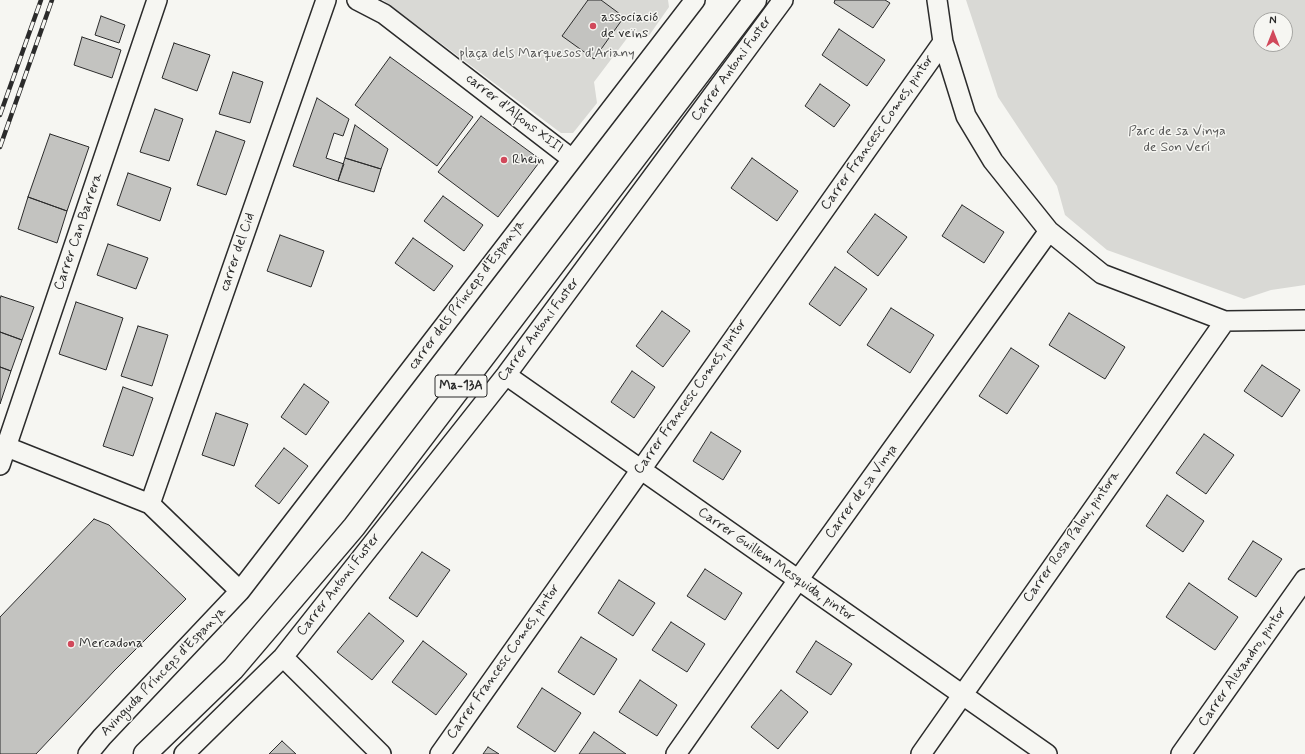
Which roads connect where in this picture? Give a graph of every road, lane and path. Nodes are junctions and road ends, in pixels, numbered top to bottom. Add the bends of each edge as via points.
1 (157, 0) edge
2 (326, 0) edge
3 (357, 0) edge
4 (695, 0) edge
5 (755, 0) edge
6 (782, 0) edge
7 (937, 0) edge
8 (943, 42) junction
9 (572, 159) junction
10 (1049, 231) junction
11 (1305, 320) edge
12 (1225, 321) junction
13 (506, 375) junction
14 (7, 446) junction
15 (0, 465) edge
16 (640, 469) junction
17 (150, 504) junction
18 (1305, 579) edge
19 (798, 580) junction
20 (240, 591) junction
21 (283, 657) junction
22 (962, 694) junction
23 (88, 754) edge
24 (145, 754) edge
25 (184, 754) edge
26 (381, 754) edge
27 (440, 754) edge
28 (676, 754) edge
29 (921, 754) edge
30 (1046, 754) edge
31 (1181, 754) edge

1 - 14 street, Carrer Can Barrera
2 - 17 street, carrer del Cid
3 - 9 street, carrer d'Alfons XIII via 384,14
4 - 9 street, carrer dels Prínceps d'Espanya
5 - 24 main road, Ma-13A via 354,526 233,669
6 - 13 street, Carrer Antoni Fuster
7 - 8 street
8 - 10 street via 966,116 993,161
8 - 16 street, Carrer Francesc Comes, pintor
9 - 20 street, carrer dels Prínceps d'Espanya
10 - 12 street via 1102,274
10 - 19 street, Carrer de sa Vinya
11 - 12 street
12 - 22 street, Carrer Rosa Palou, pintora
13 - 16 street, Carrer Guillem Mesquida, pintor
13 - 21 street, Carrer Antoni Fuster
14 - 15 street, Carrer Can Barrera
14 - 17 street
16 - 19 street, Carrer Guillem Mesquida, pintor
16 - 27 street, Carrer Francesc Comes, pintor
17 - 20 street
18 - 31 street, Carrer Alexandro, pintor
19 - 22 street, Carrer Guillem Mesquida, pintor
19 - 28 street, Carrer de sa Vinya
20 - 23 street, Avinguda Prínceps d'Espanya
21 - 25 street, Carrer Antoni Fuster
21 - 26 street
22 - 29 street, Carrer Rosa Palou, pintora
22 - 30 street, Carrer Guillem Mesquida, pintor

